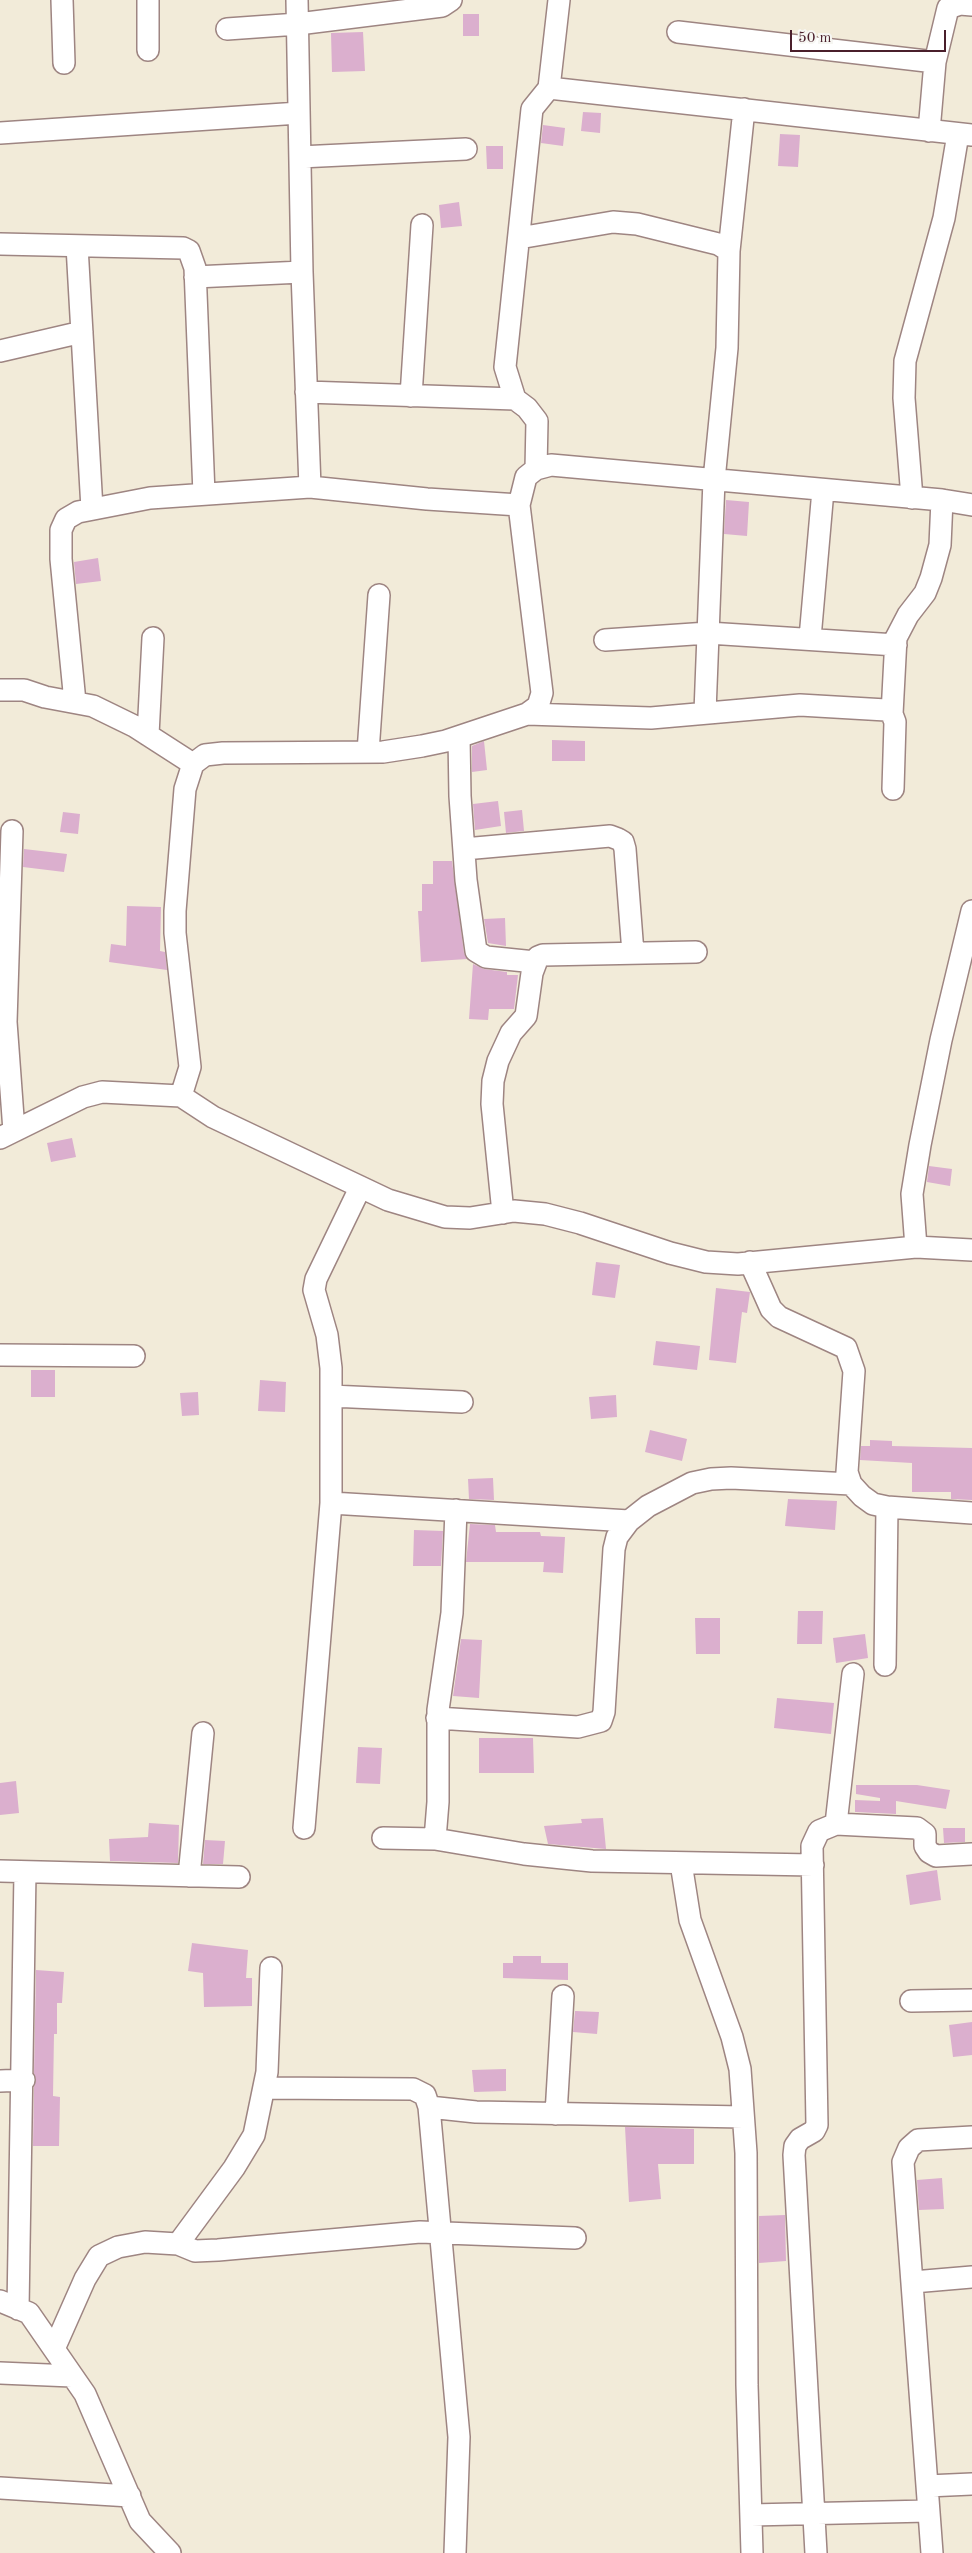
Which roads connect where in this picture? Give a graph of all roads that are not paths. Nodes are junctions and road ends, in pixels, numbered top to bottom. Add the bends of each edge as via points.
1 (62, 0) edge
2 (148, 0) edge
3 (298, 0) edge
4 (451, 0) edge
5 (558, 0) edge
6 (972, 5) edge
7 (298, 24) junction
8 (227, 29) dead end
9 (678, 32) dead end
10 (148, 50) dead end
11 (935, 62) junction
12 (64, 63) dead end
13 (550, 88) junction
14 (744, 109) junction
15 (299, 113) junction
16 (929, 131) junction
17 (0, 133) edge
18 (965, 135) edge
19 (466, 149) dead end
20 (300, 158) junction
21 (422, 225) dead end
22 (519, 238) junction
23 (0, 244) edge
24 (77, 246) junction
25 (729, 250) junction
26 (302, 272) junction
27 (195, 278) junction
28 (82, 332) junction
29 (0, 350) edge
30 (306, 392) junction
31 (411, 396) junction
32 (515, 399) junction
33 (536, 470) junction
34 (714, 480) junction
35 (310, 487) junction
36 (823, 490) junction
37 (204, 494) junction
38 (912, 498) junction
39 (942, 500) junction
40 (519, 505) junction
41 (972, 505) edge
42 (92, 509) junction
43 (379, 595) dead end
44 (708, 633) junction
45 (153, 638) dead end
46 (810, 638) junction
47 (605, 640) dead end
48 (896, 645) junction
49 (0, 690) edge
50 (75, 702) junction
51 (705, 712) junction
52 (527, 714) junction
53 (892, 714) junction
54 (148, 735) junction
55 (458, 737) junction
56 (368, 752) junction
57 (193, 764) junction
58 (893, 789) dead end
59 (12, 831) dead end
60 (464, 849) junction
61 (972, 911) edge
62 (4, 942) edge
63 (696, 952) dead end
64 (633, 953) junction
65 (535, 962) junction
66 (3, 1022) edge
67 (181, 1096) junction
68 (7, 1134) edge
69 (360, 1188) junction
70 (503, 1213) junction
71 (916, 1247) junction
72 (972, 1250) edge
73 (750, 1262) junction
74 (0, 1355) edge
75 (134, 1356) dead end
76 (331, 1396) junction
77 (462, 1402) dead end
78 (851, 1484) junction
79 (330, 1503) junction
80 (887, 1507) junction
81 (456, 1510) junction
82 (972, 1513) edge
83 (629, 1521) junction
84 (886, 1664) dead end
85 (853, 1674) dead end
86 (437, 1718) junction
87 (204, 1733) dead end
88 (836, 1824) junction
89 (304, 1828) dead end
90 (383, 1838) dead end
91 (435, 1839) junction
92 (972, 1854) edge
93 (681, 1863) junction
94 (813, 1865) junction
95 (0, 1871) edge
96 (25, 1872) junction
97 (189, 1876) junction
98 (240, 1878) dead end
99 (271, 1968) dead end
100 (563, 1996) dead end
101 (972, 2000) edge
102 (910, 2001) dead end
103 (24, 2080) junction
104 (0, 2081) edge
105 (264, 2088) junction
106 (429, 2107) junction
107 (556, 2114) junction
108 (743, 2116) junction
109 (972, 2137) edge
110 (440, 2233) junction
111 (575, 2238) dead end
112 (178, 2244) junction
113 (972, 2277) edge
114 (912, 2282) junction
115 (9, 2305) edge
116 (54, 2349) junction
117 (0, 2374) edge
118 (72, 2376) junction
119 (972, 2484) edge
120 (927, 2486) junction
121 (0, 2488) edge
122 (130, 2496) junction
123 (928, 2512) junction
124 (751, 2515) junction
125 (814, 2515) junction
126 (170, 2553) edge
127 (455, 2553) edge
128 (752, 2553) edge
129 (816, 2553) edge
130 (932, 2553) edge

1 - 12 street
2 - 10 street
3 - 7 street
4 - 7 street via 442,6
5 - 13 street
6 - 11 street via 948,8
7 - 8 street
7 - 15 street
9 - 11 street
11 - 16 street
13 - 14 street
13 - 22 street via 532,109
14 - 16 street
14 - 25 street
15 - 17 street
15 - 20 street
16 - 18 street
18 - 38 street via 905,361 904,398
19 - 20 street
20 - 26 street
21 - 31 street
22 - 25 street via 569,228 621,223 718,244
22 - 32 street via 505,367
23 - 24 street
24 - 27 street via 183,248 192,256
24 - 28 street
25 - 34 street via 727,348
26 - 27 street
26 - 30 street
27 - 37 street
28 - 29 street
28 - 42 street
30 - 31 street
30 - 35 street
31 - 32 street
32 - 33 street via 537,420
33 - 34 street via 551,465
33 - 40 street via 526,477
34 - 36 street
34 - 44 street
35 - 37 street
35 - 40 street
36 - 38 street
36 - 46 street
37 - 42 street via 150,498
38 - 39 street
39 - 41 street
39 - 48 street via 940,545 931,578 925,593 899,629
40 - 52 street via 542,693 538,706
42 - 50 street via 66,519 61,530
43 - 56 street
44 - 46 street
44 - 47 street
44 - 51 street
45 - 54 street
46 - 48 street
48 - 53 street
49 - 50 street via 24,690
50 - 54 street via 93,706
51 - 52 street via 651,718
51 - 53 street via 800,705 886,710
52 - 55 street
53 - 58 street via 895,722
54 - 57 street
55 - 56 street via 422,746
55 - 60 street
56 - 57 street via 223,753 205,755
57 - 67 street via 185,789 175,911 190,1067
59 - 62 street
60 - 64 street via 610,836 618,839 625,849
60 - 65 street via 476,951 486,957
61 - 71 street via 920,1145 912,1194
62 - 66 street
63 - 64 street
64 - 65 street via 542,955
65 - 70 street via 526,1016 512,1033 498,1061 494,1082 492,1104
66 - 68 street
67 - 68 street via 102,1092 83,1097
67 - 69 street via 212,1117
69 - 70 street via 445,1217 470,1218
69 - 76 street via 316,1279 314,1290 327,1335
70 - 73 street via 545,1214 706,1262
71 - 72 street
71 - 73 street
73 - 78 street via 771,1309 779,1318 846,1348 854,1371 847,1472
74 - 75 street
76 - 77 street
76 - 79 street
78 - 80 street via 873,1504
78 - 83 street via 711,1479 692,1483 648,1506
79 - 81 street
79 - 89 street
80 - 82 street
80 - 84 street
81 - 83 street
81 - 86 street via 452,1613
83 - 86 street via 617,1537 614,1550 601,1721 578,1727
85 - 88 street
86 - 91 street
87 - 97 street
88 - 92 street via 917,1828 925,1834 928,1852 936,1856
88 - 94 street via 819,1832 812,1846
90 - 91 street
91 - 93 street via 524,1854 592,1861
93 - 94 street
93 - 108 street via 690,1920 732,2037 740,2069
94 - 125 street via 817,2125 814,2131 800,2139 794,2155
95 - 96 street
96 - 97 street
96 - 103 street
97 - 98 street
99 - 105 street
100 - 107 street
101 - 102 street
103 - 104 street
103 - 115 street
105 - 106 street via 413,2089 425,2095
105 - 112 street via 254,2135
106 - 107 street
106 - 110 street
107 - 108 street
108 - 124 street
109 - 114 street via 918,2140 909,2148 903,2162
110 - 111 street
110 - 112 street via 195,2251
110 - 127 street via 459,2437
112 - 116 street via 145,2242 118,2246 99,2256
113 - 114 street
114 - 120 street
115 - 116 street via 29,2313
116 - 118 street
117 - 118 street
118 - 122 street via 85,2394
119 - 120 street
120 - 123 street
121 - 122 street
122 - 126 street via 140,2521
123 - 125 street
123 - 130 street
124 - 125 street
124 - 128 street
125 - 129 street

